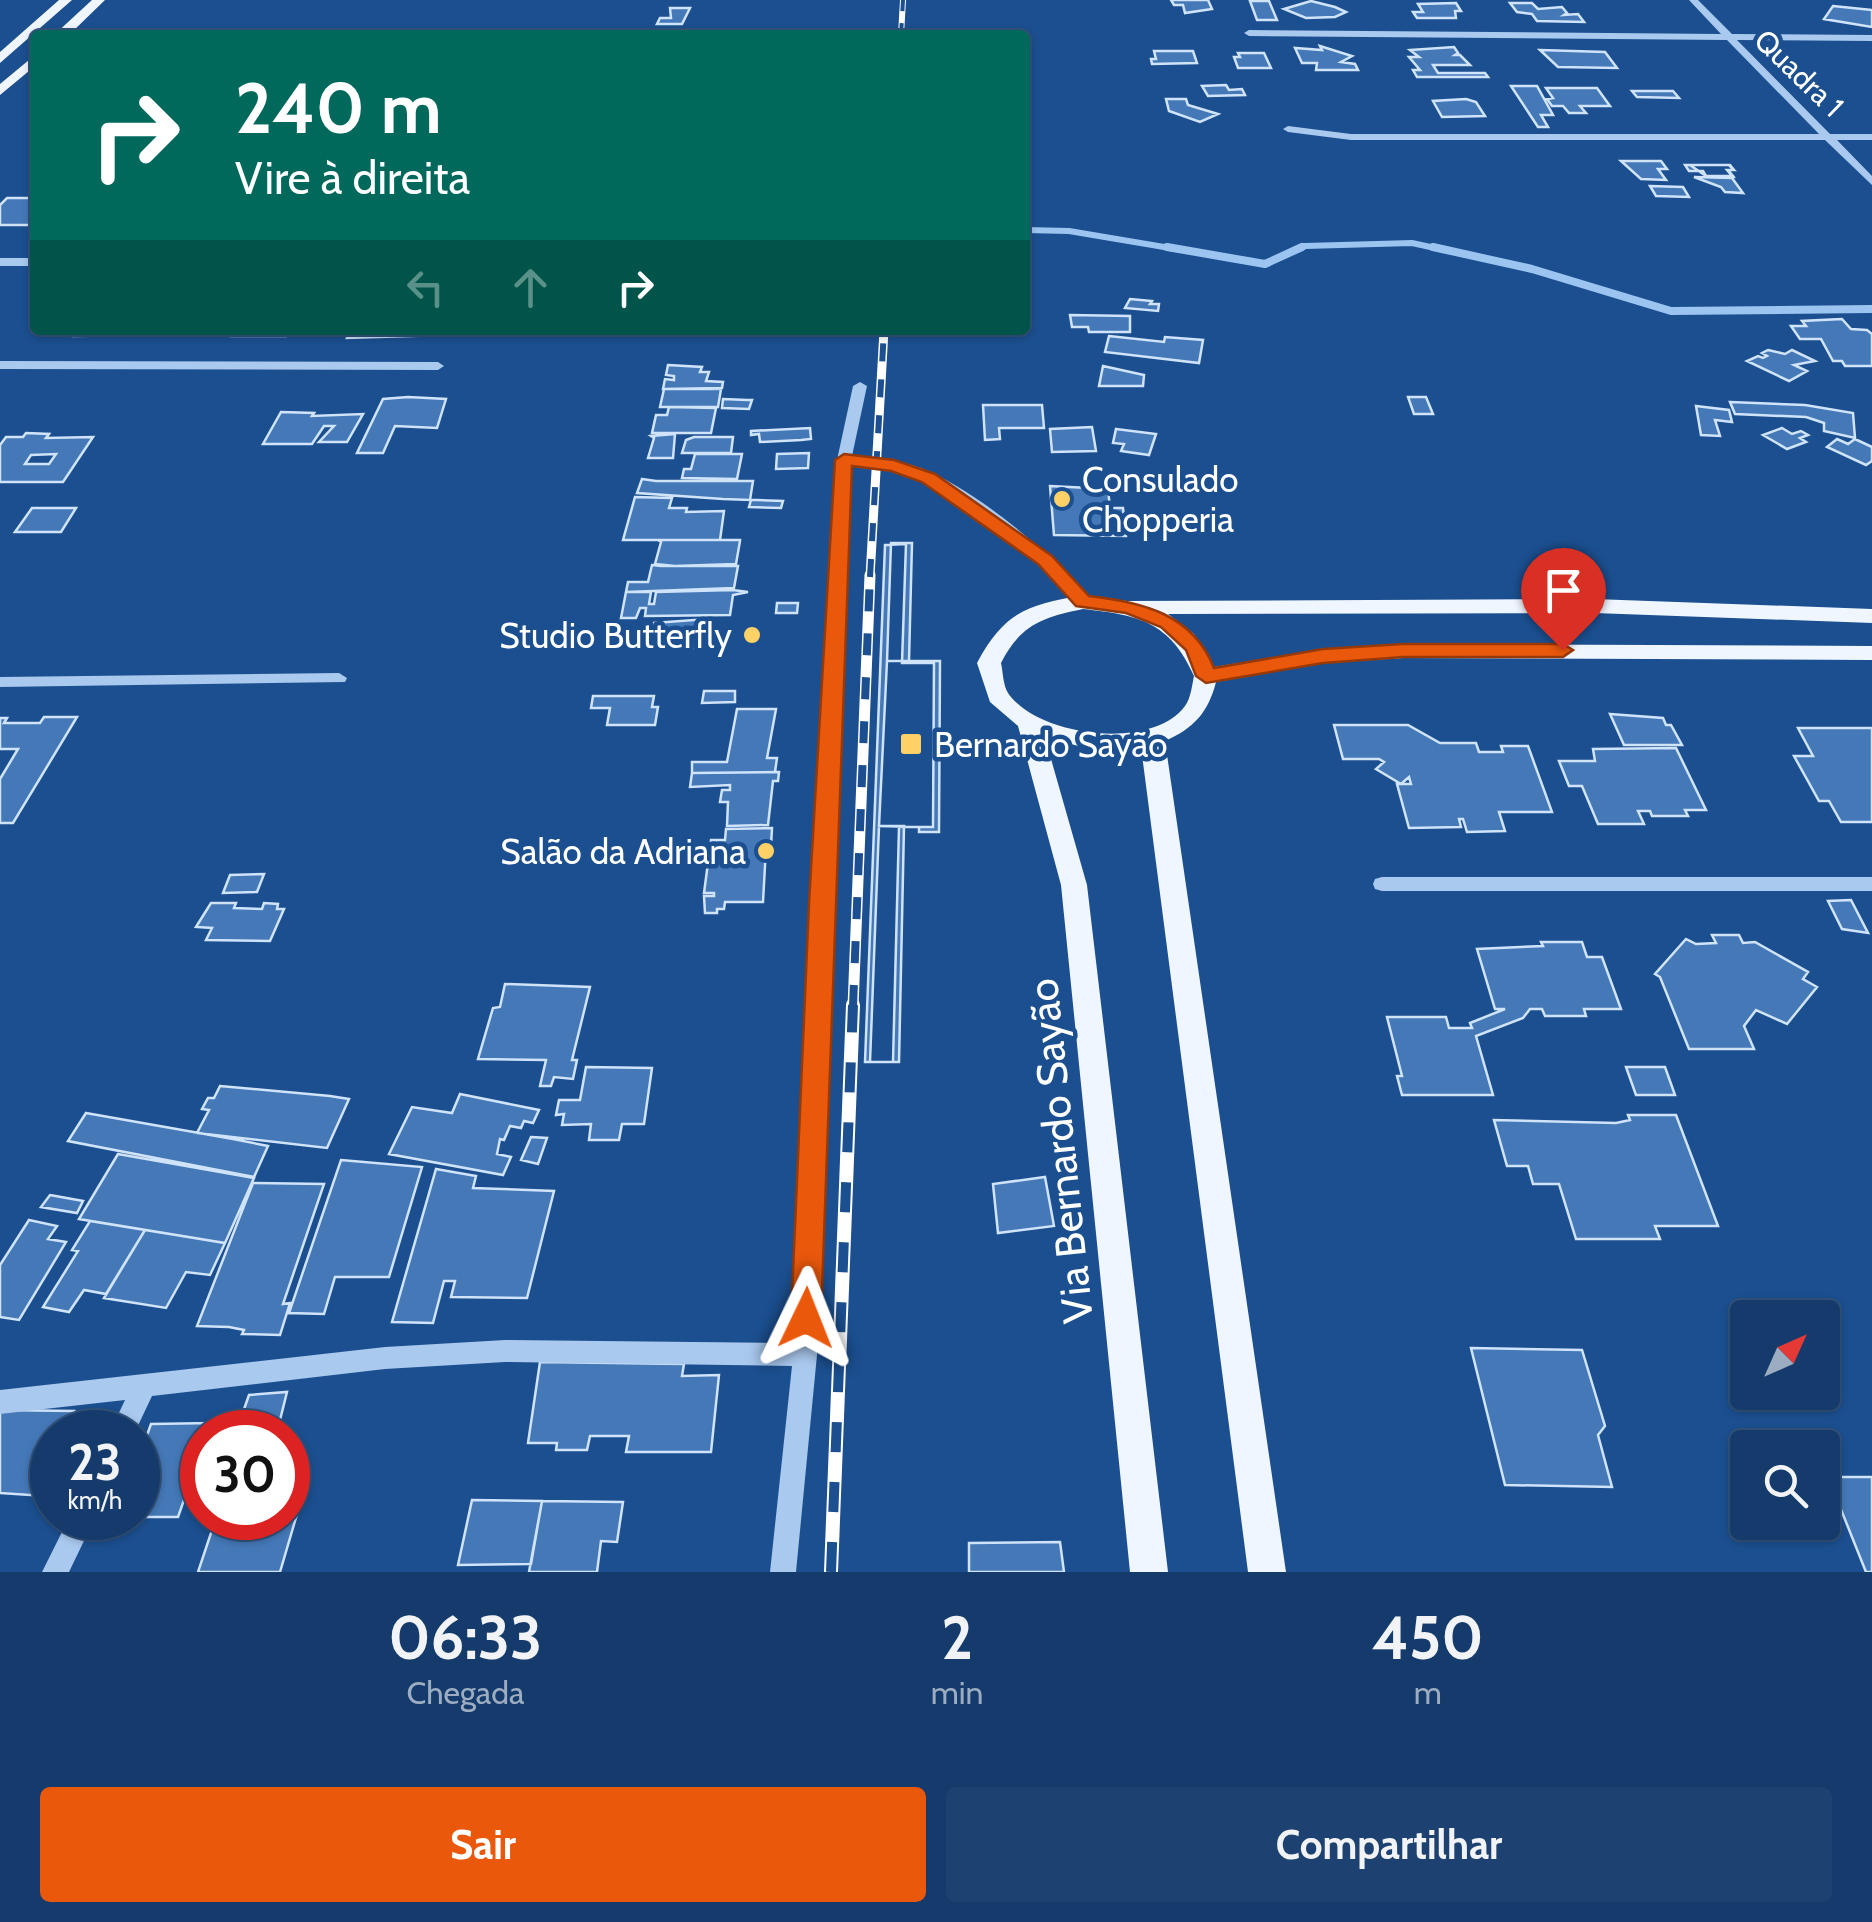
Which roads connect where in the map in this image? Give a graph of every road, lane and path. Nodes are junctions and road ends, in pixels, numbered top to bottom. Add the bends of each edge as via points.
1 (66, 0) edge
2 (99, 0) edge
3 (1693, 0) edge
4 (32, 30) edge
5 (66, 30) edge
6 (30, 32) edge
7 (1250, 33) dead end
8 (1727, 38) junction
9 (1872, 38) edge
10 (0, 59) edge
11 (30, 64) edge
12 (0, 91) edge
13 (1288, 130) dead end
14 (1829, 137) junction
15 (1872, 138) edge
16 (1872, 182) edge
17 (0, 262) edge
18 (30, 262) edge
19 (0, 366) edge
20 (438, 366) dead end
21 (860, 386) dead end
22 (844, 460) junction
23 (1083, 602) junction
24 (1130, 607) junction
25 (1872, 616) edge
26 (1872, 653) edge
27 (1206, 676) junction
28 (338, 678) dead end
29 (0, 682) edge
30 (1030, 726) junction
31 (1152, 737) junction
32 (1382, 884) dead end
33 (1872, 884) edge
34 (805, 1355) junction
35 (144, 1386) junction
36 (0, 1402) edge
37 (133, 1410) edge
38 (71, 1540) edge
39 (55, 1572) edge
40 (782, 1572) edge
41 (1149, 1572) edge
42 (1267, 1572) edge

1 - 4 main road
2 - 5 main road
3 - 8 street, Quadra 1
6 - 10 main road
7 - 8 street
8 - 9 street
8 - 14 street, Quadra 1
11 - 12 main road
13 - 14 street via 1365,137
14 - 15 street
14 - 16 street, Quadra 1
17 - 18 street
19 - 20 street
21 - 22 street
22 - 23 street via 929,478 1045,560
22 - 34 street
23 - 24 main road
23 - 30 main road via 1037,611 1003,632 988,663 998,697
24 - 25 main road
24 - 27 main road via 1168,623 1195,647
26 - 27 main road via 1403,651 1323,656
27 - 31 main road via 1194,712
28 - 29 street
30 - 31 main road via 1090,744
30 - 41 main road, Via Bernardo Sayão via 1074,885
31 - 42 main road
32 - 33 street
34 - 35 street via 505,1350
34 - 40 street
35 - 36 street
35 - 37 street
38 - 39 street

